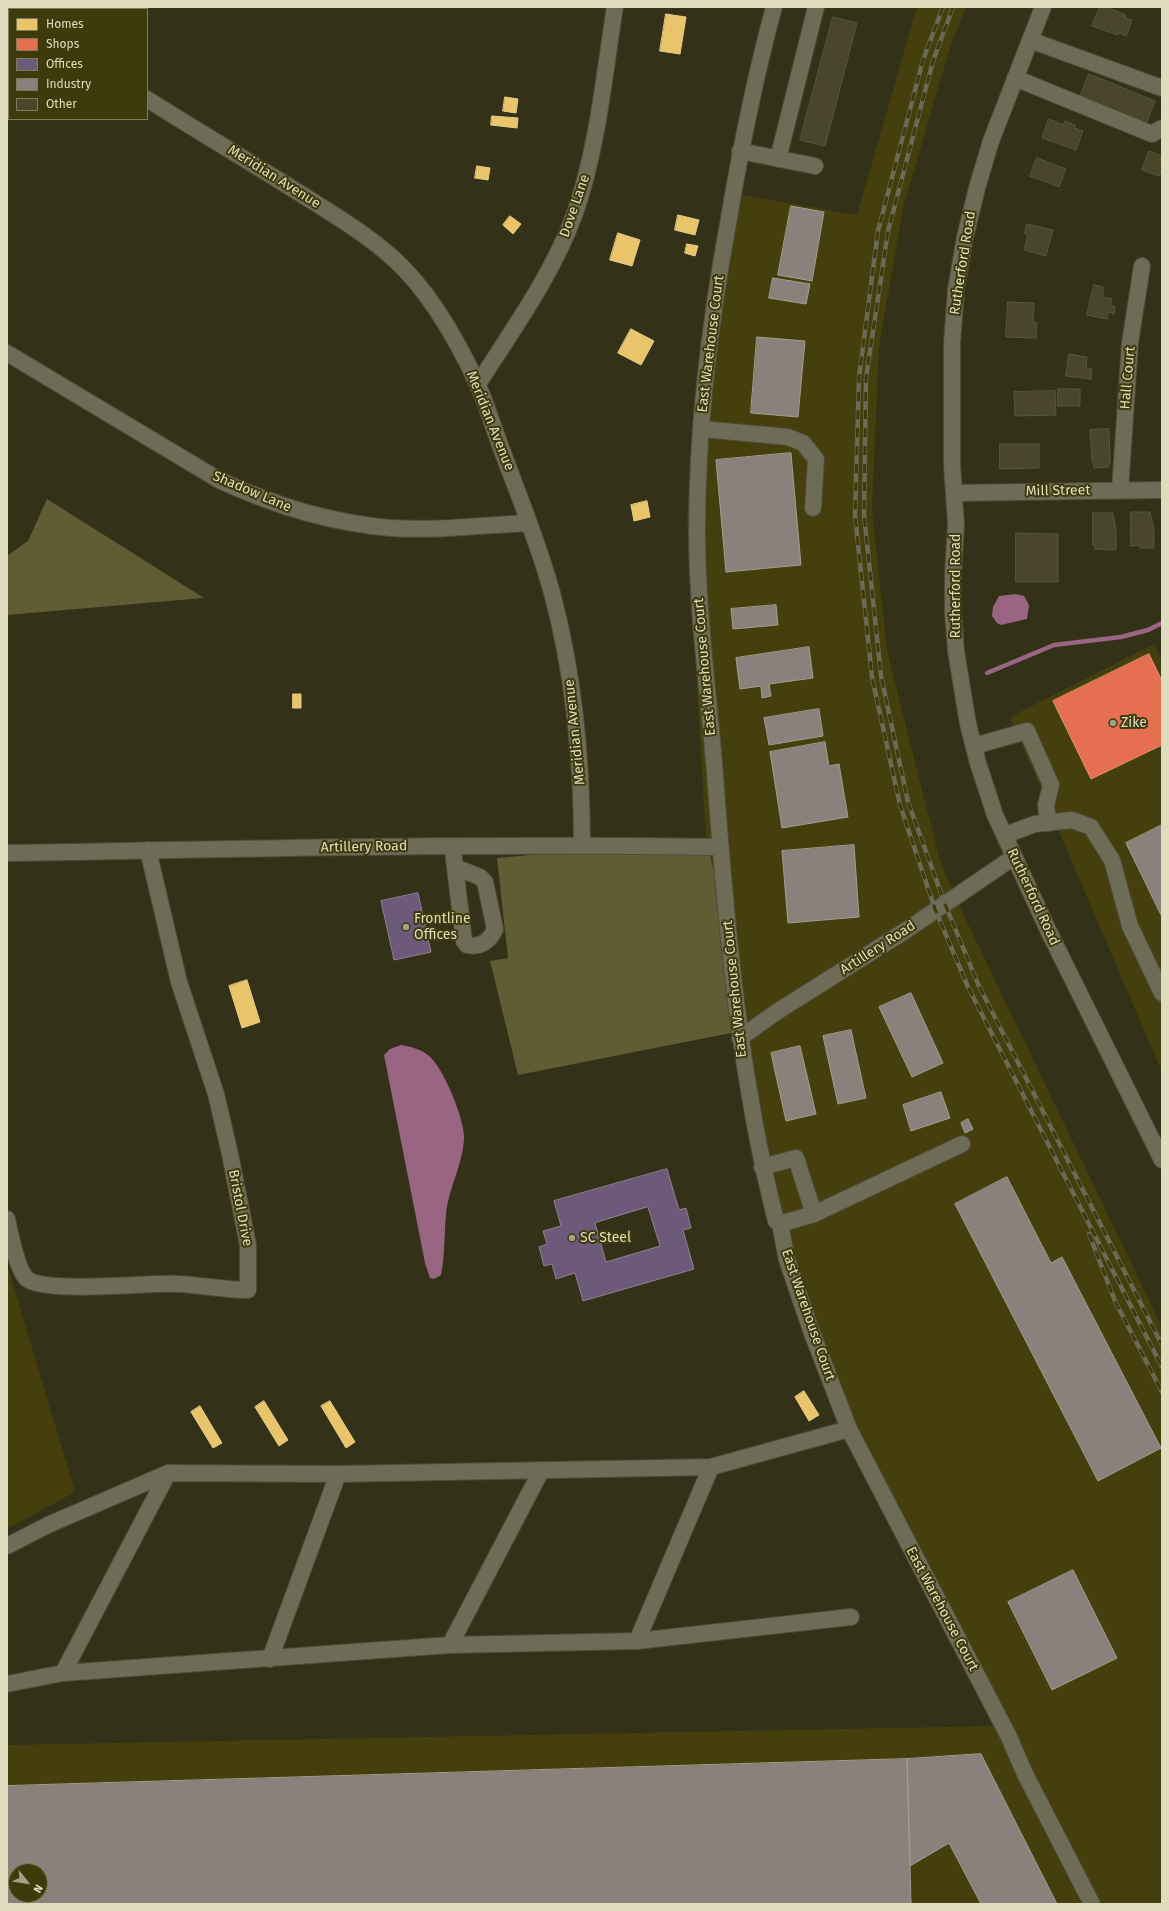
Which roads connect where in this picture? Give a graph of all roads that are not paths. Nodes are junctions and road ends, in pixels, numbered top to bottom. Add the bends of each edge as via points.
1 (615, 7) edge
2 (774, 7) edge
3 (816, 7) edge
4 (1043, 7) edge
5 (1030, 40) junction
6 (1016, 78) junction
7 (1162, 88) edge
8 (148, 100) edge
9 (1162, 128) edge
10 (740, 151) junction
11 (778, 158) junction
12 (815, 166) dead end
13 (1142, 266) dead end
14 (7, 353) edge
15 (478, 384) junction
16 (702, 429) junction
17 (1120, 490) junction
18 (1162, 490) edge
19 (954, 492) junction
20 (813, 508) dead end
21 (528, 523) junction
22 (974, 746) junction
23 (1048, 823) junction
24 (1005, 835) junction
25 (582, 845) junction
26 (453, 846) junction
27 (720, 847) junction
28 (148, 850) junction
29 (7, 853) edge
30 (1014, 857) junction
31 (455, 867) junction
32 (1162, 993) edge
33 (740, 1038) junction
34 (962, 1144) dead end
35 (1162, 1160) edge
36 (762, 1167) junction
37 (814, 1214) junction
38 (7, 1218) edge
39 (780, 1224) junction
40 (849, 1429) junction
41 (711, 1467) junction
42 (541, 1471) junction
43 (168, 1473) junction
44 (338, 1474) junction
45 (7, 1546) edge
46 (850, 1617) dead end
47 (637, 1641) junction
48 (450, 1644) junction
49 (270, 1659) junction
50 (63, 1673) junction
51 (7, 1684) edge
52 (1092, 1904) edge

1 - 15 street, Dove Lane via 594,138 575,213 561,246 531,300
2 - 10 street, East Warehouse Court
3 - 11 street
4 - 5 street, Rutherford Road
5 - 6 street, Rutherford Road
5 - 7 street
6 - 9 street via 1152,134
6 - 19 street, Rutherford Road via 977,188 956,289 952,343
8 - 15 street, Meridian Avenue via 358,230 395,260 410,275 437,311
10 - 11 street
10 - 16 street, East Warehouse Court via 715,296
11 - 12 street
13 - 17 street, Hall Court via 1130,343
14 - 21 street, Shadow Lane via 219,480 289,509 326,519 392,528 428,529
15 - 21 street, Meridian Avenue
16 - 20 street via 788,437 803,443 816,459
16 - 27 street, East Warehouse Court via 698,481 698,564 702,650
17 - 18 street, Mill Street
17 - 19 street, Mill Street
19 - 22 street, Rutherford Road via 956,524 953,613 961,687
21 - 25 street, Meridian Avenue via 552,592 568,666 580,770
22 - 23 street via 1027,731 1051,785 1046,805
22 - 24 street, Rutherford Road via 995,815
23 - 24 street via 1035,824
23 - 32 street via 1072,820 1091,827 1112,860 1130,926
24 - 30 street, Rutherford Road
25 - 26 street, Artillery Road
25 - 27 street, Artillery Road
26 - 28 street, Artillery Road
26 - 31 street
27 - 33 street, East Warehouse Court
28 - 29 street, Artillery Road
28 - 38 street, Bristol Drive via 179,982 216,1094 230,1154 248,1245 248,1290 224,1290 178,1284 65,1286 34,1282 25,1276 20,1265
30 - 33 street, Artillery Road
30 - 35 street, Rutherford Road
31 - 31 street via 464,941 468,945 480,945 488,940 495,929 485,882 480,877
33 - 36 street, East Warehouse Court
34 - 37 street
36 - 37 street via 796,1158
36 - 39 street, East Warehouse Court via 776,1221
37 - 39 street
39 - 40 street, East Warehouse Court via 787,1260
40 - 41 street
40 - 52 street, East Warehouse Court via 1009,1737 1025,1774
41 - 42 street
41 - 47 street
42 - 44 street
42 - 48 street
43 - 44 street
43 - 45 street
43 - 50 street
44 - 49 street
46 - 47 street
47 - 48 street
48 - 49 street
49 - 50 street
50 - 51 street

